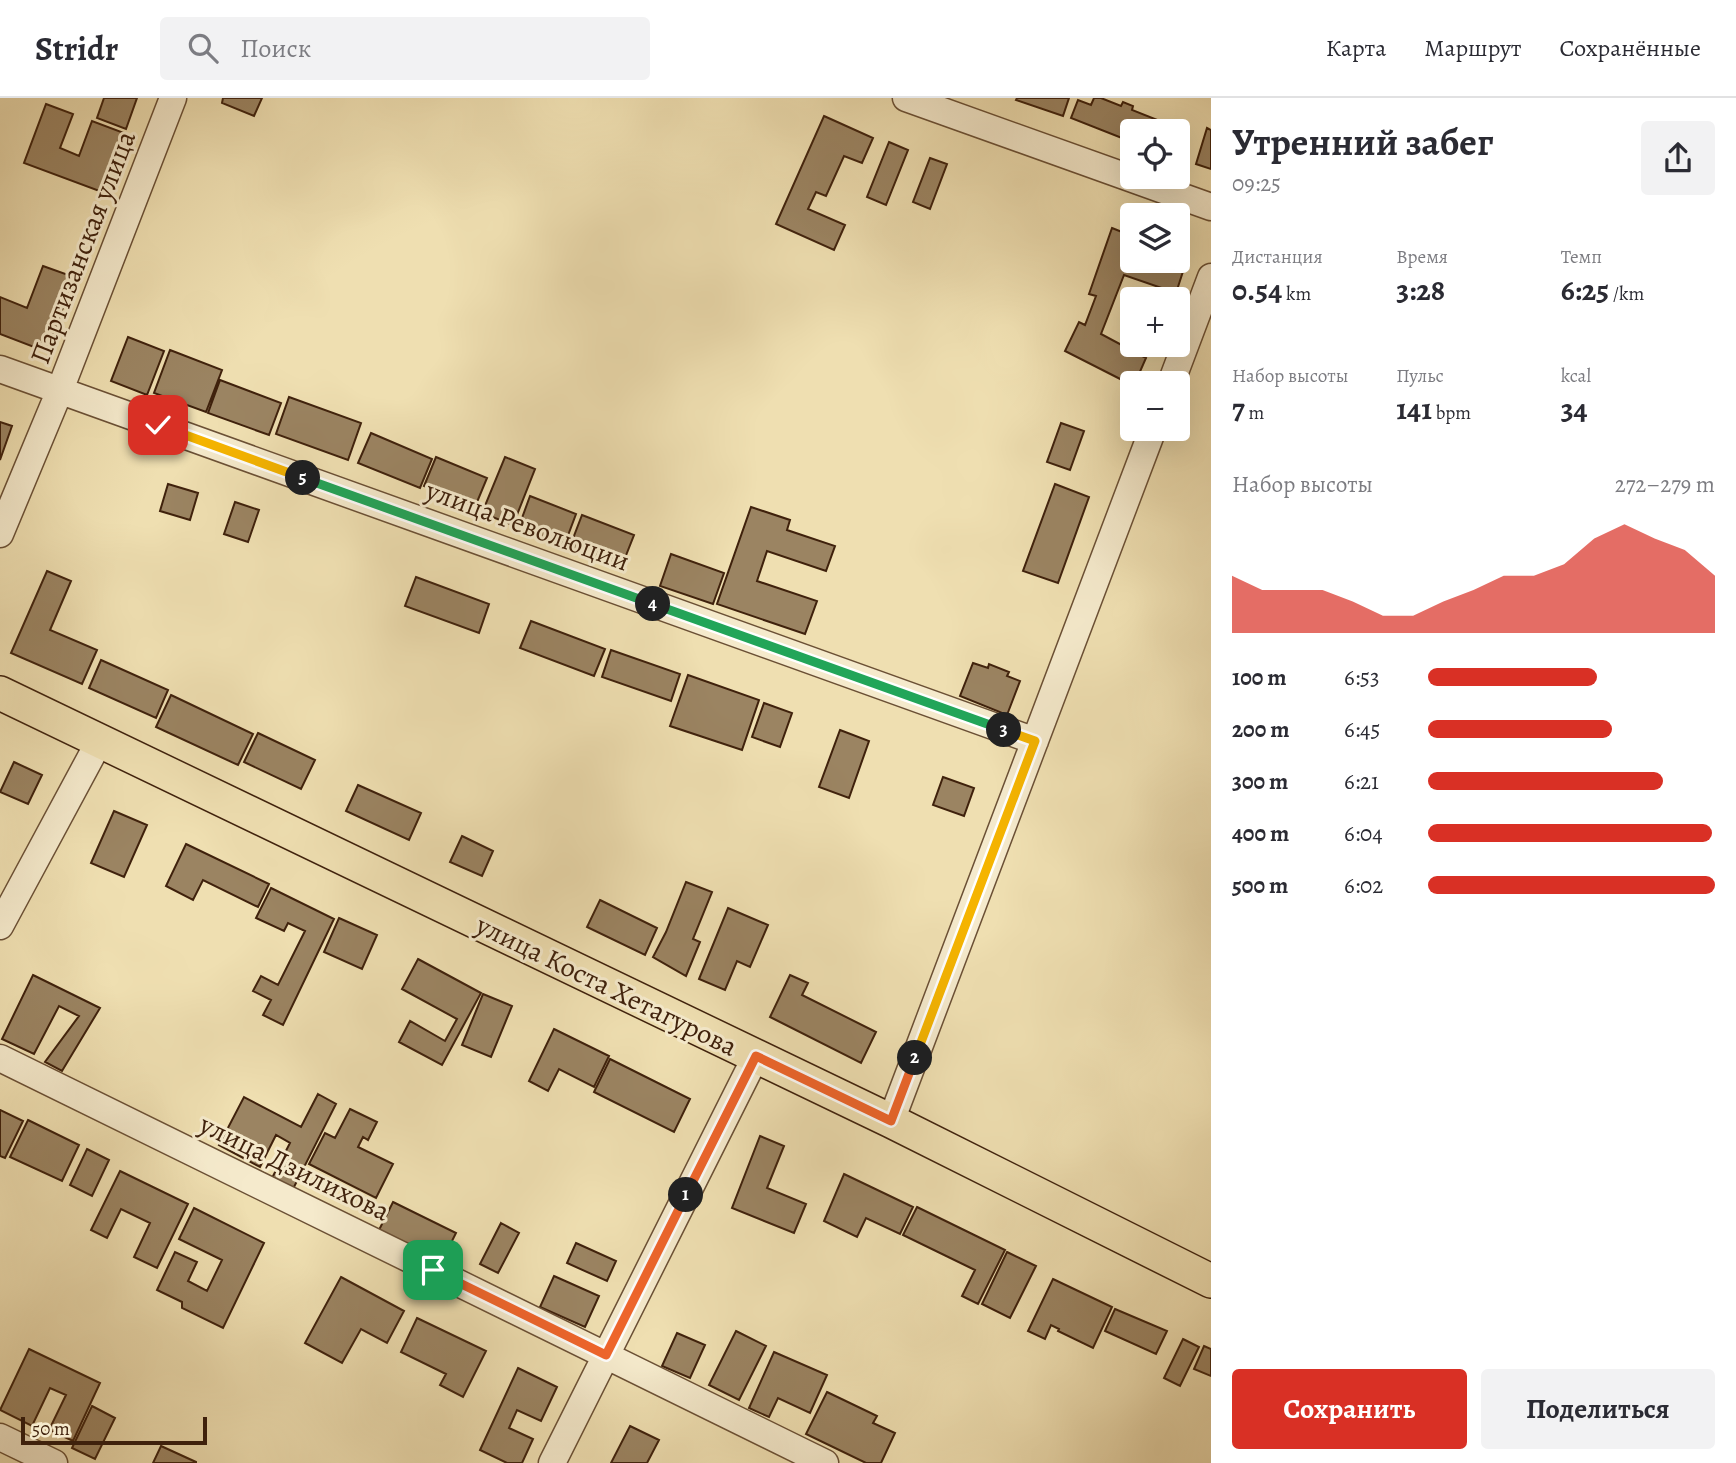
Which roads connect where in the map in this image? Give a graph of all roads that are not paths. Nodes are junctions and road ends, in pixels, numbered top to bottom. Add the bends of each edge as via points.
1 (173, 98) edge
2 (906, 98) edge
3 (1211, 207) edge
4 (1211, 277) edge
5 (0, 369) edge
6 (1176, 371) edge
7 (60, 390) junction
8 (1148, 441) edge
9 (0, 534) edge
10 (0, 693) edge
11 (1035, 741) junction
12 (99, 742) junction
13 (0, 926) edge
14 (756, 1056) junction
15 (0, 1058) edge
16 (891, 1121) junction
17 (1211, 1281) edge
18 (606, 1355) junction
19 (0, 1437) edge
20 (54, 1463) edge
21 (552, 1463) edge
22 (825, 1463) edge

1 - 7 street, Партизанская улица
2 - 3 street
4 - 6 street
5 - 7 street, улица Революции
7 - 9 street, Партизанская улица
7 - 11 street, улица Революции
8 - 11 street
10 - 12 main road, улица Коста Хетагурова
11 - 16 street
12 - 13 street
12 - 14 main road, улица Коста Хетагурова
14 - 16 main road, улица Коста Хетагурова
14 - 18 street
15 - 18 street, улица Дзилихова
16 - 17 main road, улица Коста Хетагурова
18 - 21 street
18 - 22 street, улица Дзилихова
19 - 20 street

